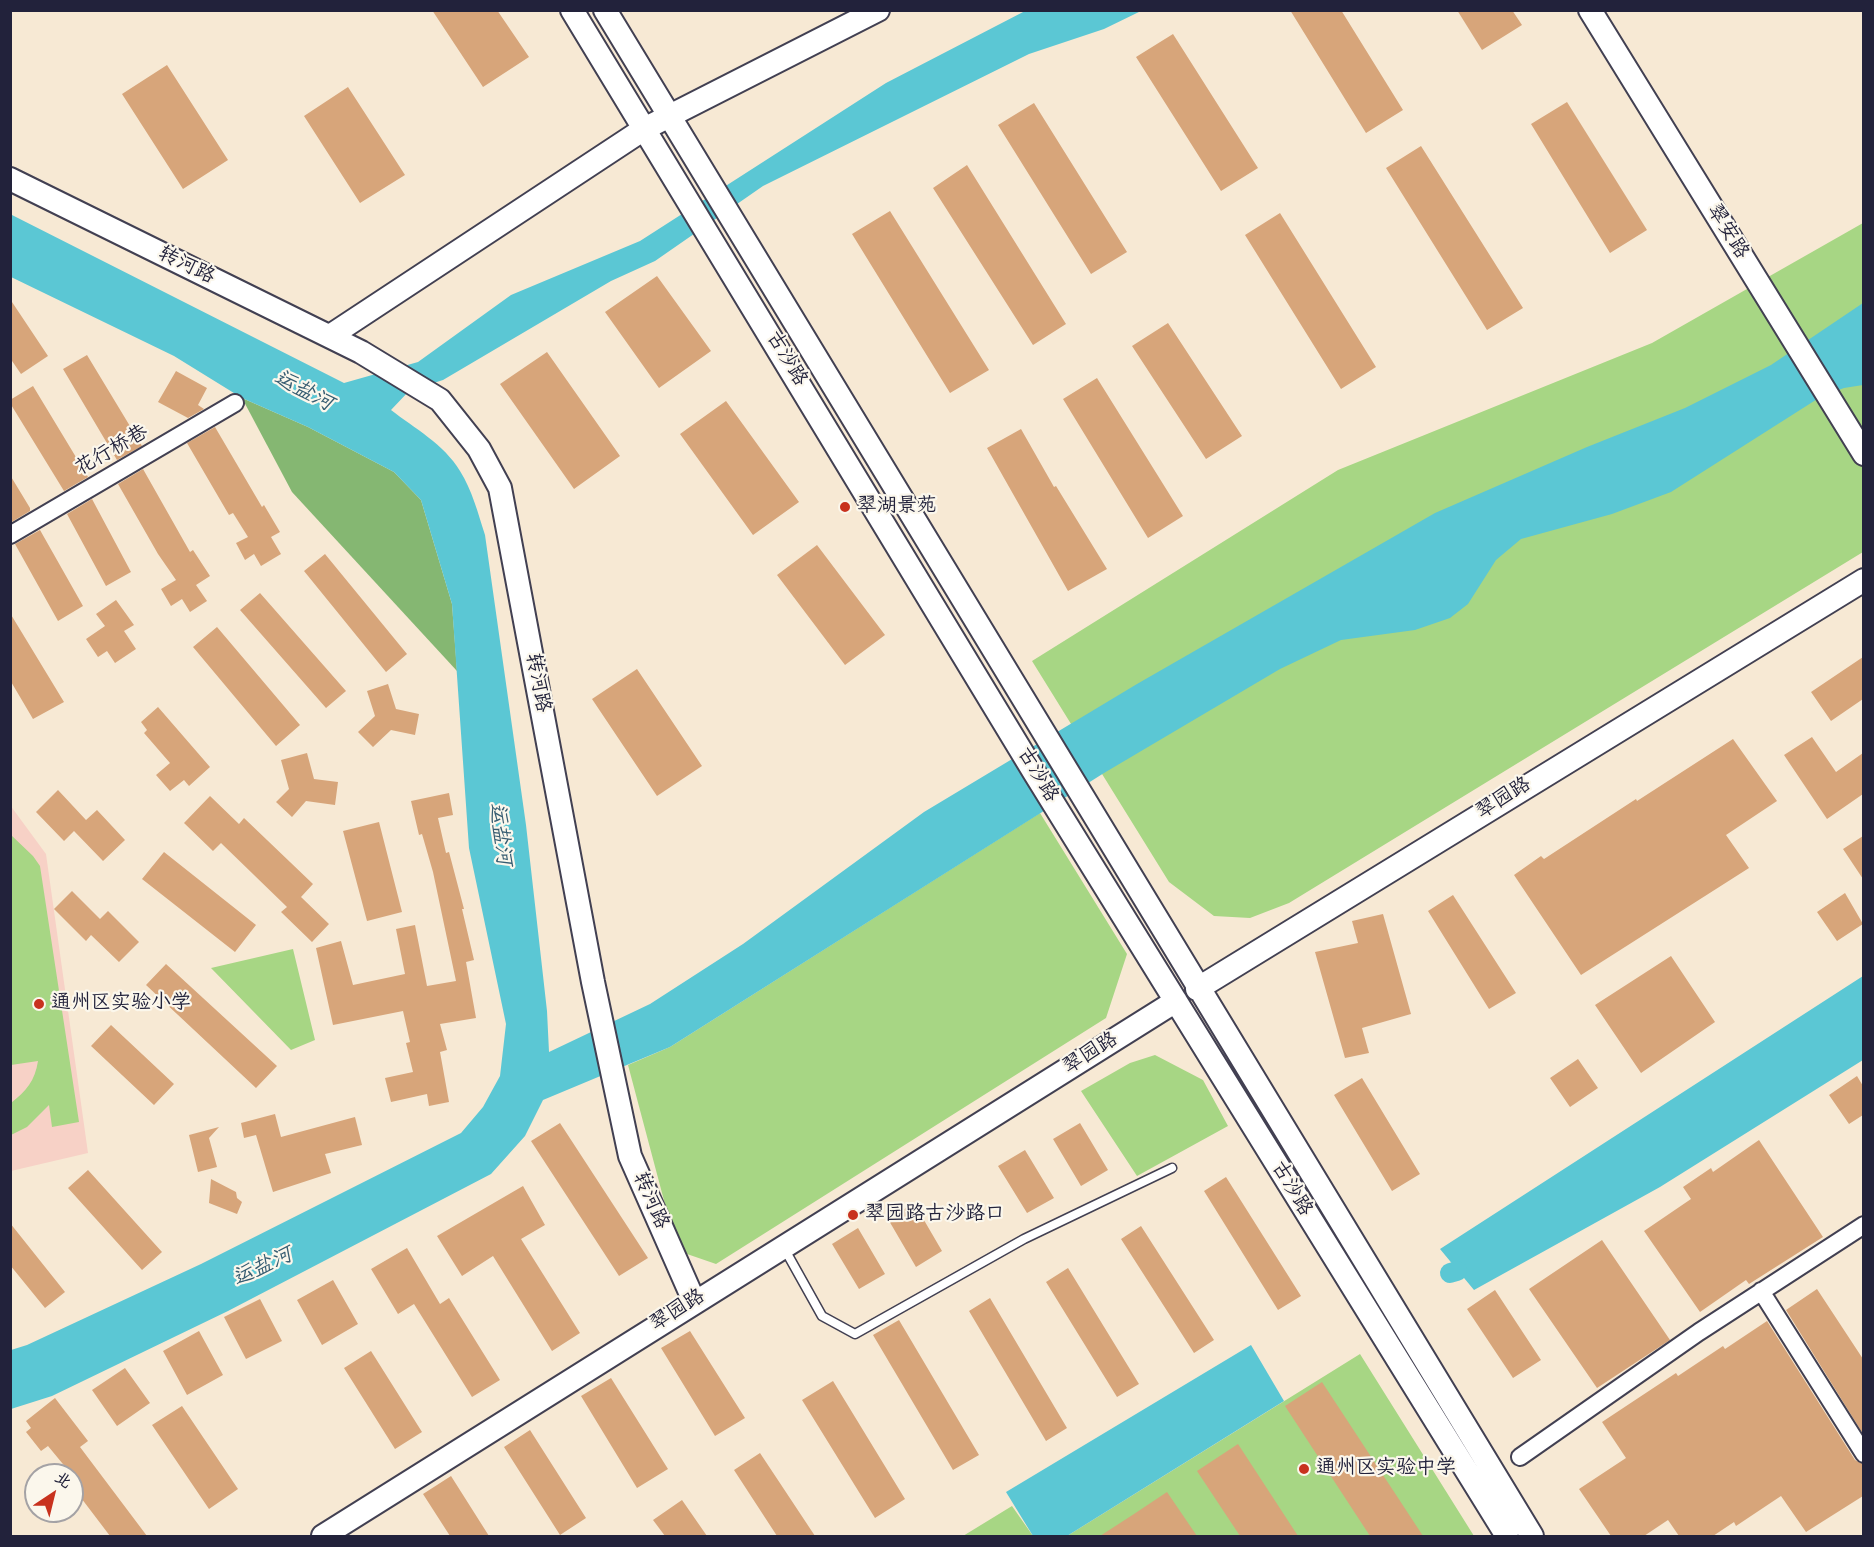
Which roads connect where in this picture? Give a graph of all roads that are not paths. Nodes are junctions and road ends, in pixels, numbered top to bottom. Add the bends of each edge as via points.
1 (573, 10) edge
2 (605, 10) edge
3 (878, 10) edge
4 (1590, 10) edge
5 (669, 115) junction
6 (644, 129) junction
7 (10, 179) edge
8 (330, 336) junction
9 (235, 403) dead end
10 (1863, 454) edge
11 (10, 535) edge
12 (1863, 580) edge
13 (1197, 989) junction
14 (1176, 1001) junction
15 (1172, 1168) dead end
16 (1863, 1225) edge
17 (784, 1247) junction
18 (1761, 1291) junction
19 (694, 1301) junction
20 (1863, 1454) edge
21 (1520, 1458) dead end
22 (323, 1536) edge
23 (1507, 1536) edge
24 (1532, 1536) edge

1 - 6 street, 古沙路
2 - 5 street, 古沙路
3 - 5 street
4 - 10 street, 翠安路
5 - 6 street
5 - 13 street, 古沙路
6 - 8 street
6 - 14 street, 古沙路
7 - 8 street, 转河路
8 - 19 street, 转河路 via 440,400 478,449 500,488 593,982 630,1156
9 - 11 street, 花行桥巷
12 - 13 street, 翠园路
13 - 14 street, 翠园路
13 - 24 street, 古沙路
14 - 17 street, 翠园路
14 - 23 street, 古沙路
15 - 17 lane via 1024,1239 855,1334 822,1316
16 - 18 street
17 - 19 street, 翠园路
18 - 20 street
18 - 21 street
19 - 22 street, 翠园路

